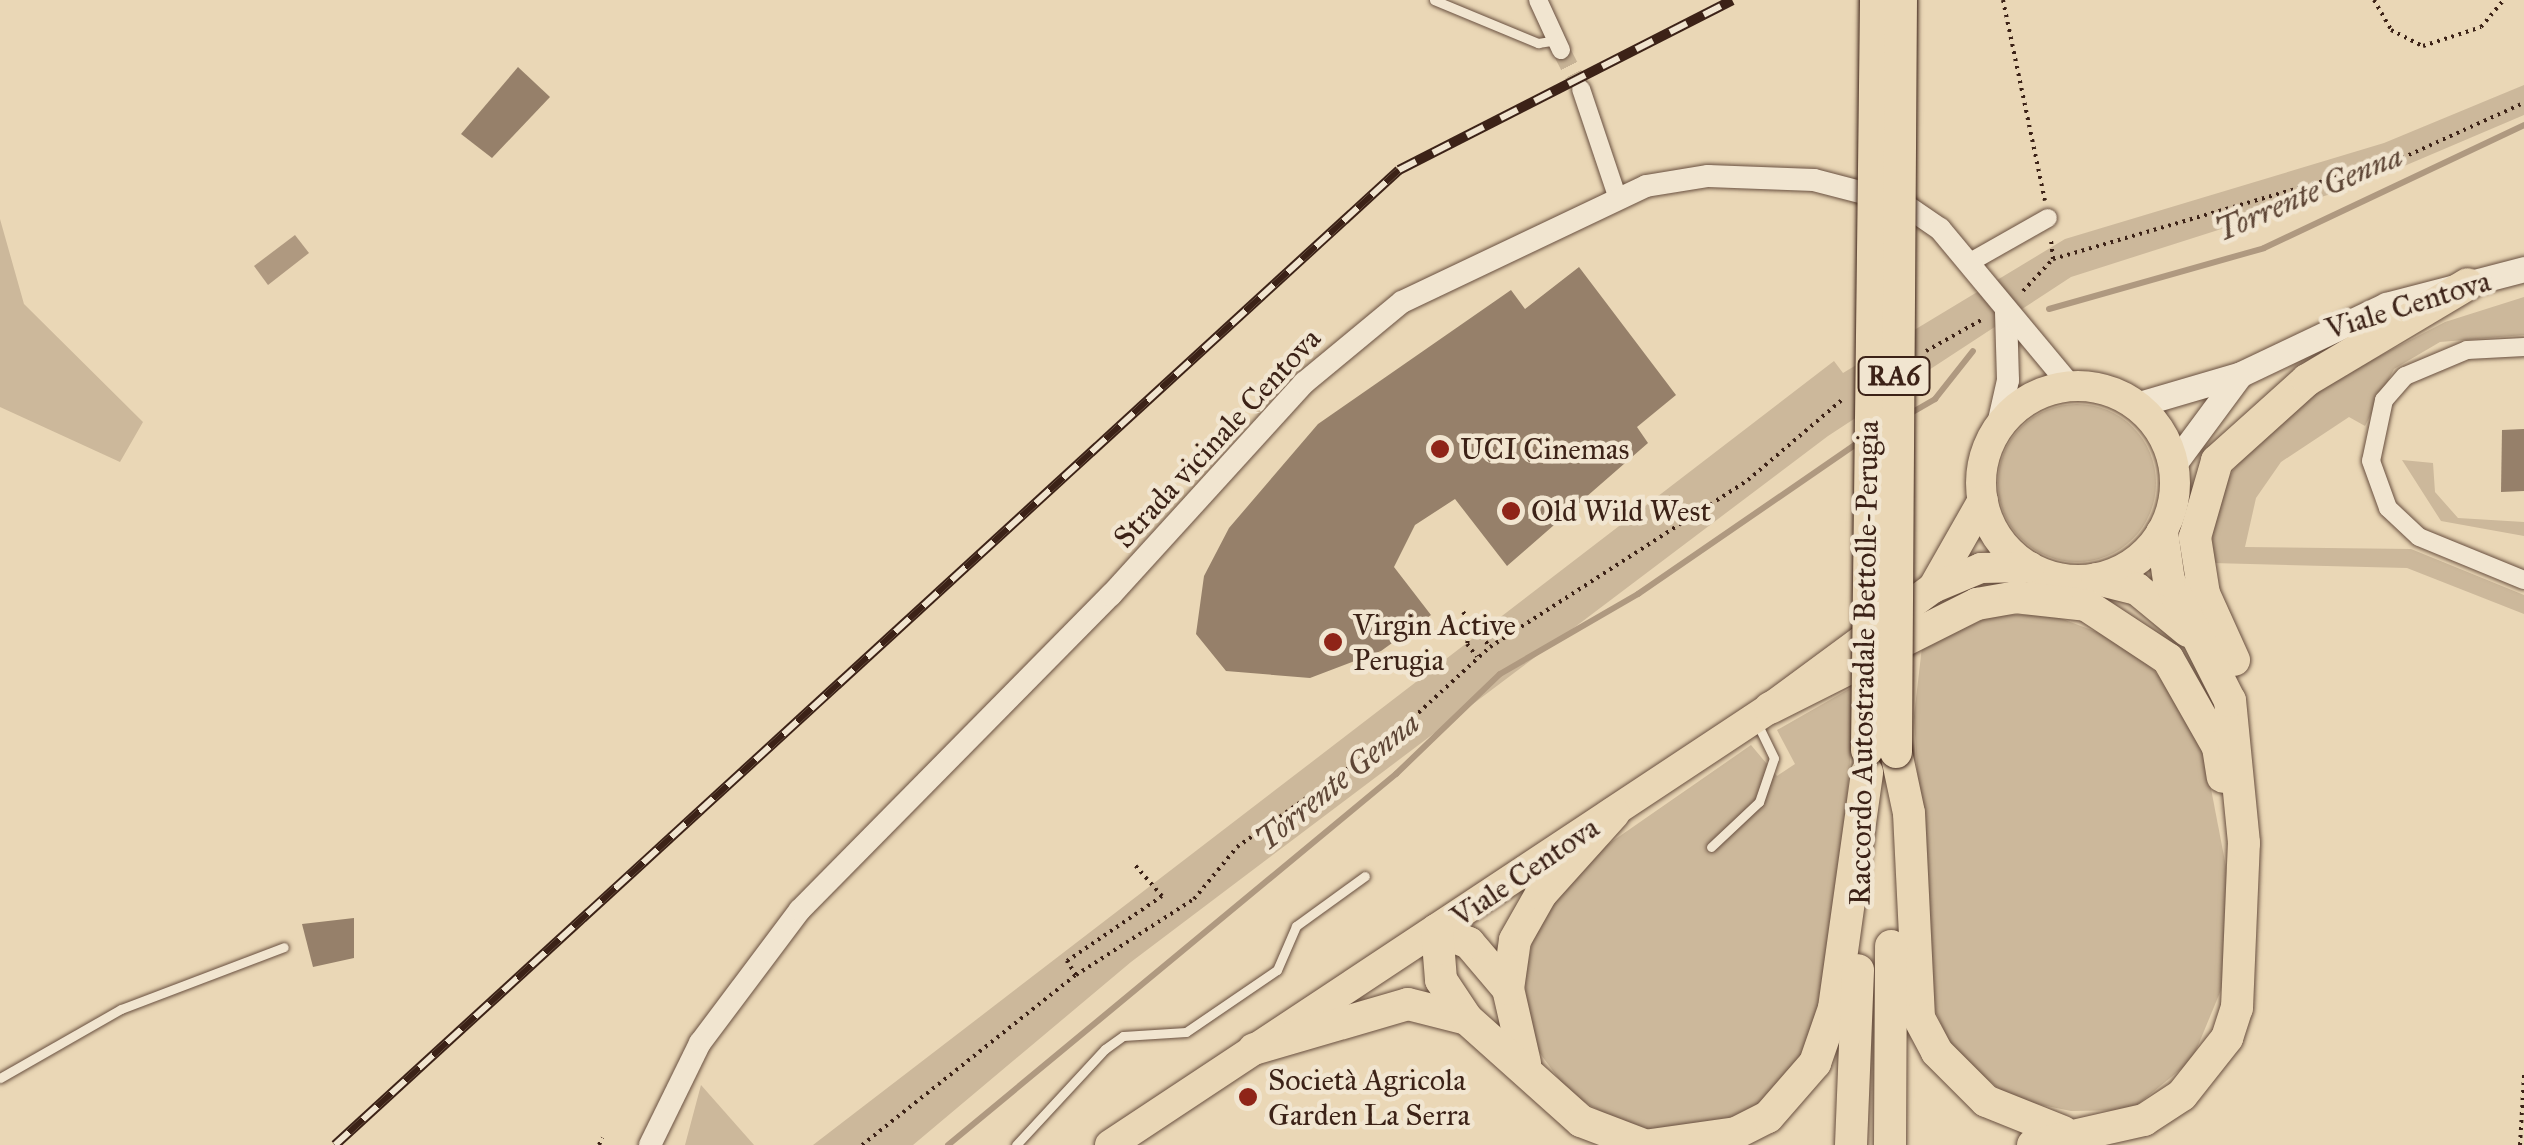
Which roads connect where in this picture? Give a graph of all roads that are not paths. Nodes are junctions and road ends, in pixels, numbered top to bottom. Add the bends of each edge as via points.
1 (1434, 0) edge
2 (1538, 0) edge
3 (1876, 0) edge
4 (1901, 0) edge
5 (1558, 45) joint
6 (1581, 89) tunnel mouth
7 (1617, 196) junction
8 (2048, 218) road end
9 (1974, 260) junction
10 (2524, 270) edge
11 (2468, 284) junction
12 (2012, 303) junction
13 (2524, 347) edge
14 (2241, 374) junction
15 (2071, 386) junction
16 (2136, 405) junction
17 (1997, 430) junction
18 (2174, 464) junction
19 (1983, 500) junction
20 (2162, 532) junction
21 (2030, 567) junction
22 (2097, 579) junction
23 (2524, 580) edge
24 (1933, 588) junction
25 (2206, 648) junction
26 (1763, 713) junction
27 (1877, 758) junction
28 (1614, 813) junction
29 (2244, 843) junction
30 (1711, 847) dead end
31 (1365, 876) dead end
32 (1437, 930) junction
33 (284, 947) dead end
34 (1508, 990) junction
35 (1467, 1019) junction
36 (1254, 1049) junction
37 (1524, 1063) junction
38 (0, 1078) edge
39 (2048, 1138) edge
40 (650, 1145) edge
41 (1016, 1145) edge
42 (1110, 1145) edge
43 (1648, 1145) edge
44 (1851, 1145) edge
45 (1890, 1145) edge

1 - 5 lane via 1538,44
2 - 5 street
3 - 27 highway, Raccordo Autostradale Bettolle-Perugia / RA6, bridge
4 - 27 highway, RA6, bridge
6 - 7 street
7 - 9 street, Strada vicinale Centova via 1708,176 1814,180 1902,203
7 - 40 street, Strada vicinale Centova via 1402,302 1338,349 800,910 700,1043
8 - 9 street
9 - 12 street, Strada vicinale Centova
10 - 11 main road, Viale Centova
11 - 14 main road, Viale Centova via 2322,329
11 - 29 highway via 2308,380 2217,461 2195,537 2250,726
12 - 15 street, Strada vicinale Centova
12 - 17 street via 2008,380
13 - 23 street via 2467,350 2404,376 2384,400 2371,462 2388,508 2420,537
14 - 16 main road
14 - 18 main road
15 - 16 main road
15 - 17 main road via 2042,393
16 - 18 main road
17 - 19 main road
18 - 20 main road
19 - 21 main road via 2008,550
19 - 24 main road
20 - 22 main road via 2146,554
20 - 25 highway via 2169,581
21 - 22 main road
21 - 24 main road via 1980,568
22 - 25 highway via 2137,589
24 - 26 main road, Viale Centova
25 - 29 highway via 2230,701
26 - 28 main road, Viale Centova
26 - 29 highway via 1977,604 2015,597 2086,605 2148,638 2186,686 2218,747
26 - 30 lane via 1774,758 1759,802
27 - 39 highway via 1909,813 1910,968 1920,1018 1937,1052 1986,1101
27 - 43 highway via 1834,1008 1815,1063 1768,1117 1716,1138
27 - 44 highway, Raccordo Autostradale Bettolle-Perugia / RA6
27 - 45 highway, RA6
28 - 32 main road, Viale Centova
28 - 34 highway via 1541,894 1515,940
29 - 39 highway via 2244,968 2227,1038 2182,1095 2144,1120
31 - 41 lane via 1296,926 1277,970 1186,1032 1124,1036 1104,1049
32 - 34 highway via 1468,942
32 - 35 highway via 1442,980
32 - 36 main road, Viale Centova
33 - 38 lane via 121,1009
34 - 37 highway
35 - 36 highway via 1408,1004
35 - 37 highway
36 - 42 main road, Viale Centova
37 - 43 highway via 1581,1121

